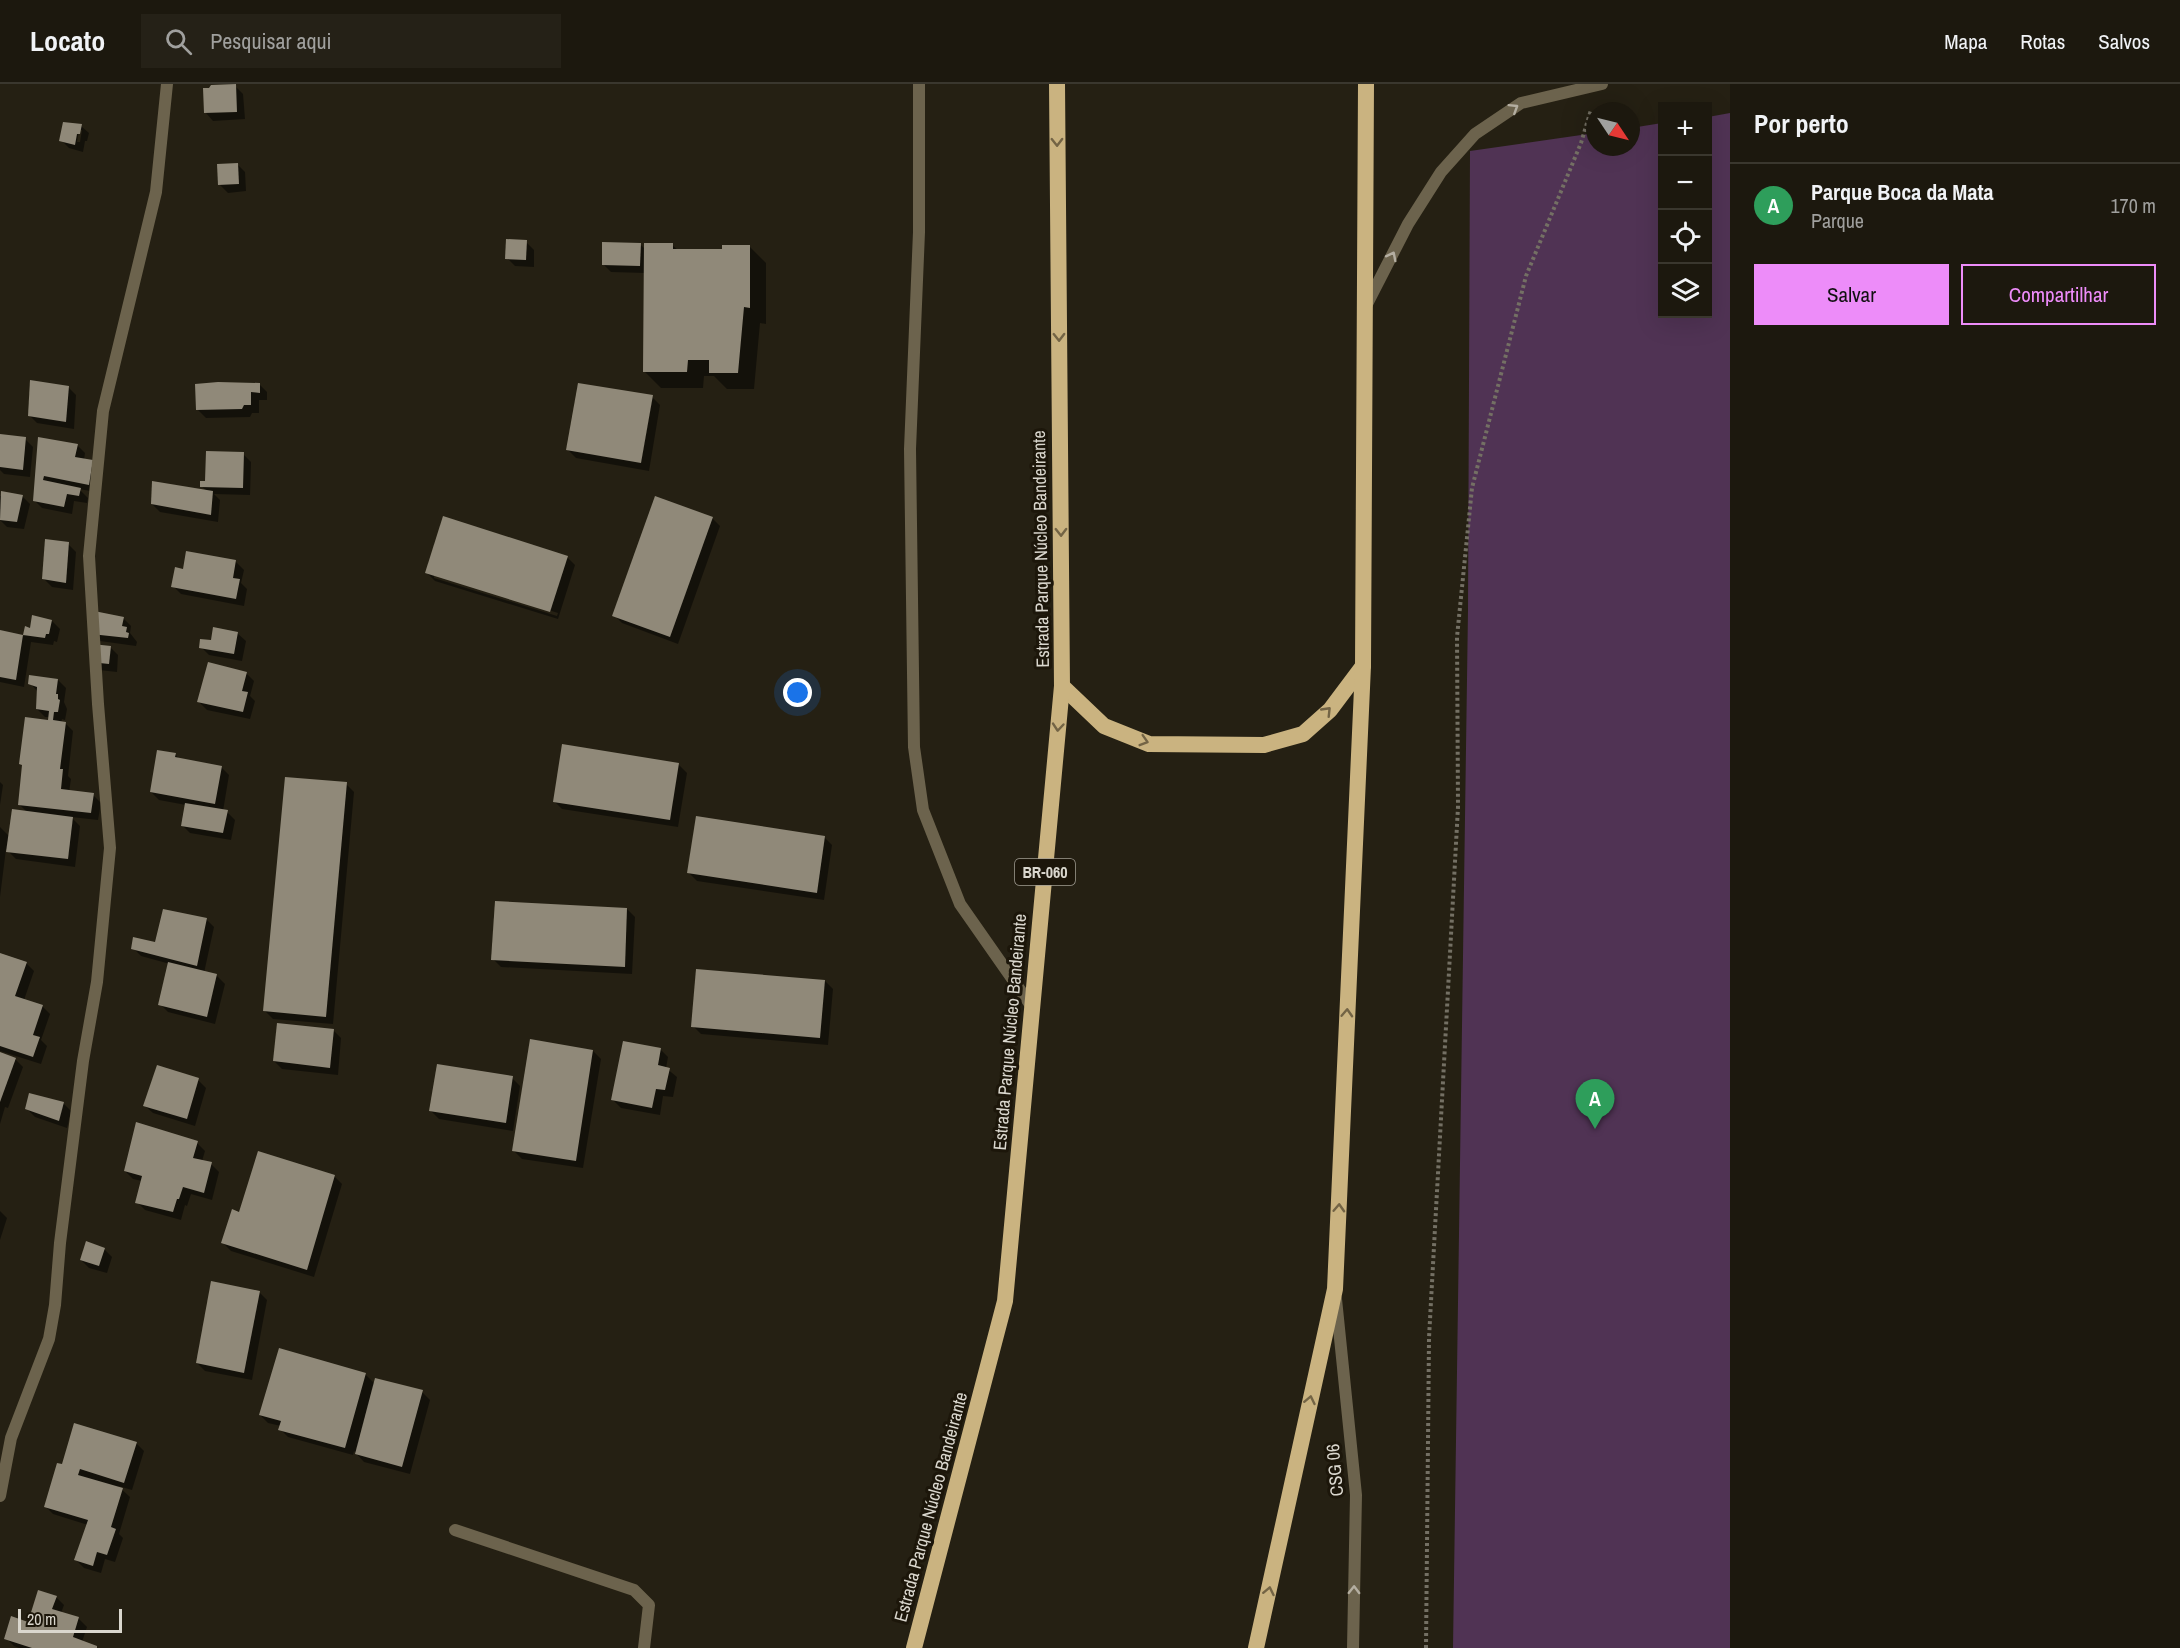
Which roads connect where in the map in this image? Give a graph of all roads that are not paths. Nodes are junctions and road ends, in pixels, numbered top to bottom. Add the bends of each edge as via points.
1 (167, 84) edge
2 (919, 84) edge
3 (1057, 84) edge
4 (1366, 84) edge
5 (1600, 84) edge
6 (1365, 308) junction
7 (1363, 666) junction
8 (1062, 686) junction
9 (1032, 1007) junction
10 (1335, 1289) junction
11 (0, 1496) edge
12 (455, 1530) dead end
13 (644, 1648) edge
14 (915, 1648) edge
15 (1256, 1648) edge
16 (1353, 1648) edge

1 - 11 street via 156,192 103,411 89,556 110,849 97,982 83,1061 49,1339 11,1438
2 - 9 street via 919,232 910,449 914,747 923,810 960,904
3 -> 8 highway, Estrada Parque Núcleo Bandeirante / BR-060
4 - 6 highway
6 -> 5 street via 1435,181 1475,134 1521,103
6 - 7 highway
8 -> 7 highway via 1104,726 1149,744 1264,746 1304,734 1330,710
10 -> 7 highway
8 -> 9 highway, Estrada Parque Núcleo Bandeirante / BR-060
9 - 14 highway, Estrada Parque Núcleo Bandeirante / BR-060 via 1005,1301
15 -> 10 highway
16 -> 10 street, CSG 06 via 1356,1495
12 - 13 street via 633,1590 649,1605

